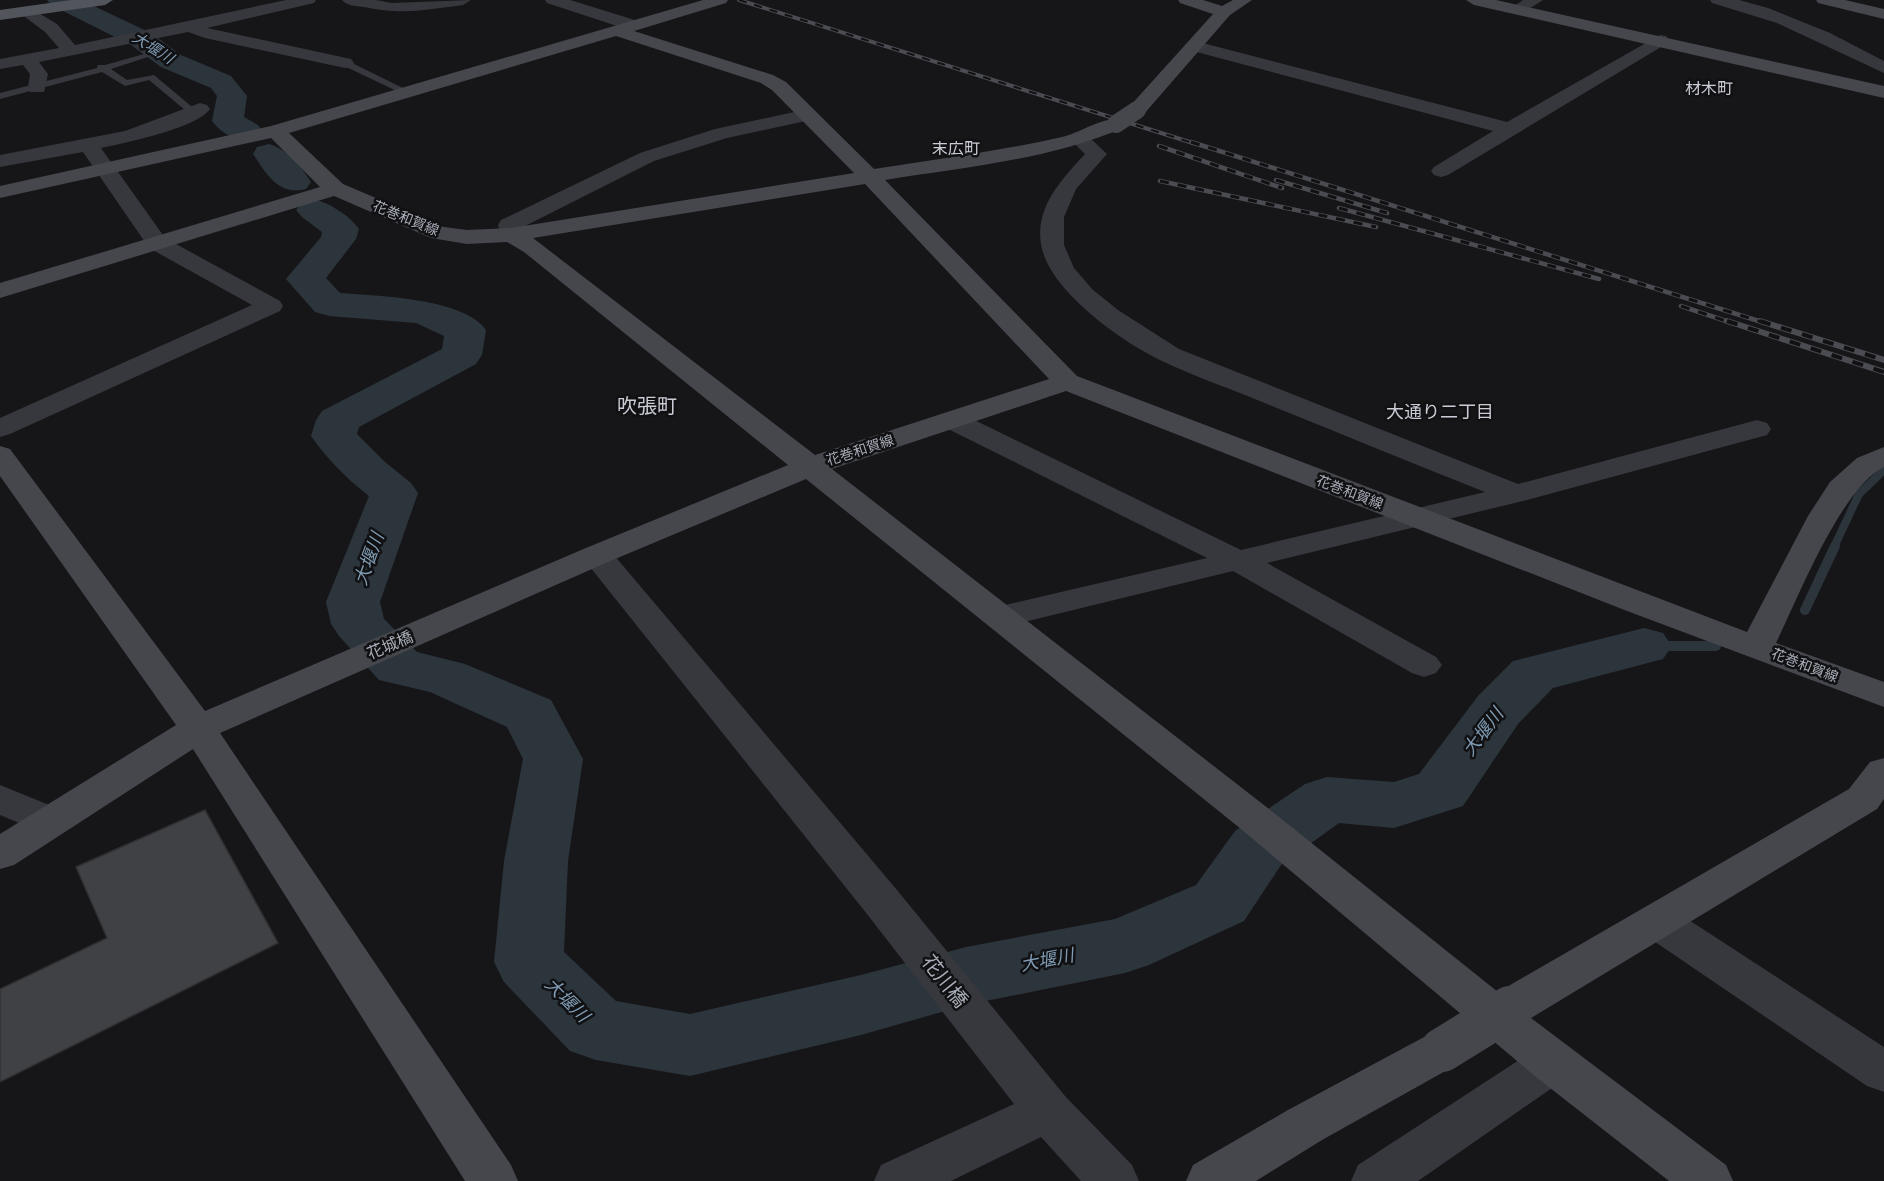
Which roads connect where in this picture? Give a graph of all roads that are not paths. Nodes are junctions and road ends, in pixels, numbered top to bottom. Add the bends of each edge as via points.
1 (105, 0) edge
2 (231, 0) edge
3 (309, 0) edge
4 (350, 0) edge
5 (463, 0) edge
6 (556, 0) edge
7 (720, 0) edge
8 (1186, 0) edge
9 (1244, 0) edge
10 (1474, 0) edge
11 (1535, 0) edge
12 (1718, 0) edge
13 (1824, 0) edge
14 (1518, 9) junction
15 (28, 11) junction
16 (255, 12) junction
17 (1224, 12) junction
18 (1884, 14) edge
19 (0, 15) edge
20 (189, 26) junction
21 (624, 27) junction
22 (141, 38) junction
23 (1660, 40) junction
24 (1871, 44) dead end
25 (67, 46) junction
26 (1195, 46) junction
27 (1849, 49) junction
28 (0, 50) edge
29 (28, 59) junction
30 (345, 63) joint
31 (0, 64) edge
32 (101, 68) junction
33 (1884, 68) edge
34 (37, 88) junction
35 (406, 92) junction
36 (1884, 92) edge
37 (0, 96) edge
38 (197, 111) joint
39 (808, 115) junction
40 (1510, 129) junction
41 (275, 131) junction
42 (1080, 139) junction
43 (88, 144) junction
44 (0, 161) edge
45 (105, 169) junction
46 (1441, 171) dead end
47 (871, 178) junction
48 (335, 189) junction
49 (0, 192) edge
50 (511, 235) junction
51 (157, 243) junction
52 (0, 291) edge
53 (1066, 382) junction
54 (952, 420) junction
55 (0, 428) edge
56 (1757, 429) dead end
57 (0, 455) edge
58 (1884, 456) edge
59 (809, 467) junction
60 (1516, 495) junction
61 (1416, 518) junction
62 (597, 555) junction
63 (1235, 559) junction
64 (1000, 617) junction
65 (1757, 647) junction
66 (1424, 665) dead end
67 (1884, 695) edge
68 (198, 728) junction
69 (1881, 781) edge
70 (0, 799) edge
71 (50, 821) junction
72 (0, 854) edge
73 (1657, 921) junction
74 (1552, 1063) junction
75 (1884, 1072) edge
76 (1048, 1111) junction
77 (493, 1181) edge
78 (899, 1181) edge
79 (1114, 1181) edge
80 (1211, 1181) edge
81 (1376, 1181) edge
82 (1708, 1181) edge

1 - 15 main road
2 - 16 street
3 - 16 street
4 - 5 street via 399,8
6 - 21 street
7 - 21 street
8 - 17 street
9 - 17 street
10 - 14 street
11 - 14 street
12 - 27 street via 1771,14
13 - 18 street
14 - 23 street
15 - 19 main road
15 - 25 street
16 - 20 street
17 - 26 street
20 - 22 street
20 - 30 street via 205,33
21 - 35 street
21 - 39 street via 767,79
22 - 25 street
22 - 32 lane via 150,55
23 - 36 street
23 - 40 street
24 - 27 street
25 - 28 street
25 - 29 street
26 - 40 street
26 - 42 street, bridge via 1137,110
27 - 33 street
29 - 31 street
29 - 34 street via 39,74
30 - 35 lane
32 - 34 lane
32 - 38 lane via 125,83 151,77
34 - 37 lane
35 - 41 street
38 - 43 street via 146,132
39 - 47 street
39 - 50 street via 722,133 647,157 509,225
40 - 46 street
41 - 45 street
41 - 48 street, 花巻和賀線
42 - 47 street
42 - 60 street via 1097,154 1077,171 1061,195 1052,214 1051,240 1061,268 1085,298 1170,356
43 - 44 street
43 - 45 street
45 - 49 street
45 - 51 street
47 - 50 street
47 - 53 street
48 - 50 street, 花巻和賀線 via 439,233 467,237
48 - 51 street
50 - 59 street, 花巻和賀線 via 532,247
51 - 52 street
51 - 55 street via 271,306
53 - 54 street, 花巻和賀線
53 - 61 street, 花巻和賀線
54 - 59 street, 花巻和賀線
54 - 63 street
56 - 60 street
57 - 68 street
58 - 65 street via 1867,464 1841,488
59 - 62 street, 花城橋
59 - 64 street
60 - 61 street
61 - 63 street
61 - 65 street, 花巻和賀線
62 - 68 street, 花城橋
62 - 76 street, 花川橋
63 - 64 street
63 - 66 street
64 - 74 street via 1255,819
65 - 67 street, 花巻和賀線
68 - 71 street, 花城橋
68 - 77 street
69 - 73 street via 1863,799
70 - 71 street
71 - 72 street, 花城橋
73 - 75 street
73 - 80 street, bridge via 1442,1050
74 - 81 street
74 - 82 street
76 - 78 street
76 - 79 street, 花川橋

